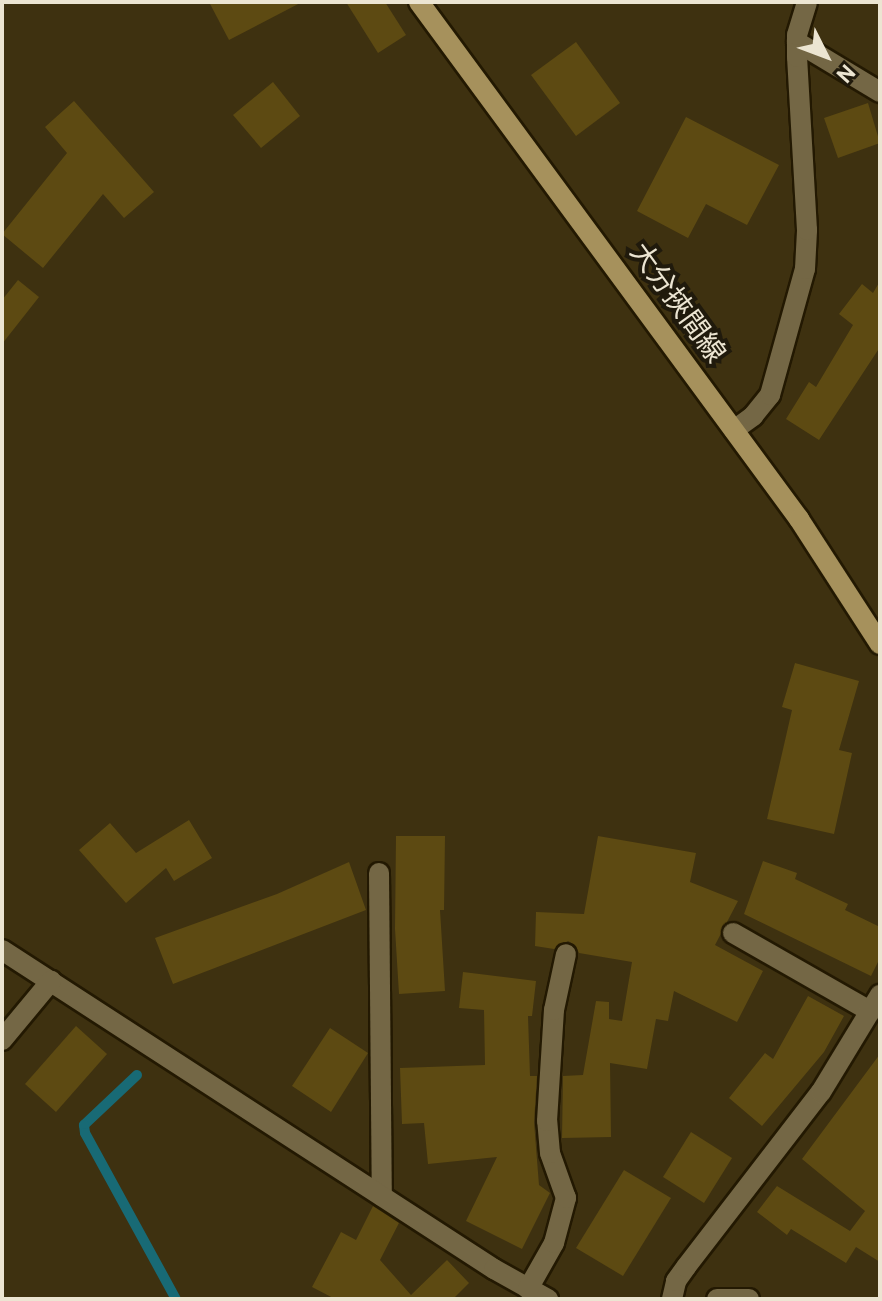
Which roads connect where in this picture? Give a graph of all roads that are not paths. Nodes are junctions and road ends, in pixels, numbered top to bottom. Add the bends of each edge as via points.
1 (419, 2) edge
2 (807, 2) edge
3 (797, 42) junction
4 (880, 92) edge
5 (734, 430) junction
6 (880, 644) edge
7 (379, 873) dead end
8 (733, 933) dead end
9 (2, 950) edge
10 (566, 954) dead end
11 (51, 981) junction
12 (875, 1003) edge
13 (2, 1040) edge
14 (382, 1196) junction
15 (528, 1289) junction
16 (548, 1299) edge
17 (672, 1299) edge
18 (717, 1299) edge
19 (746, 1299) edge

1 - 5 main road, 大分挾間線
2 - 3 street
3 - 4 street
3 - 5 street via 805,269 770,395
5 - 6 main road, 大分挾間線 via 826,557
7 - 14 street
8 - 12 street
9 - 11 street
10 - 15 street via 553,1022 547,1121 550,1153 566,1198 554,1243
11 - 13 street
11 - 14 street
12 - 17 street via 821,1092 676,1281
14 - 15 street
15 - 16 street
18 - 19 street

